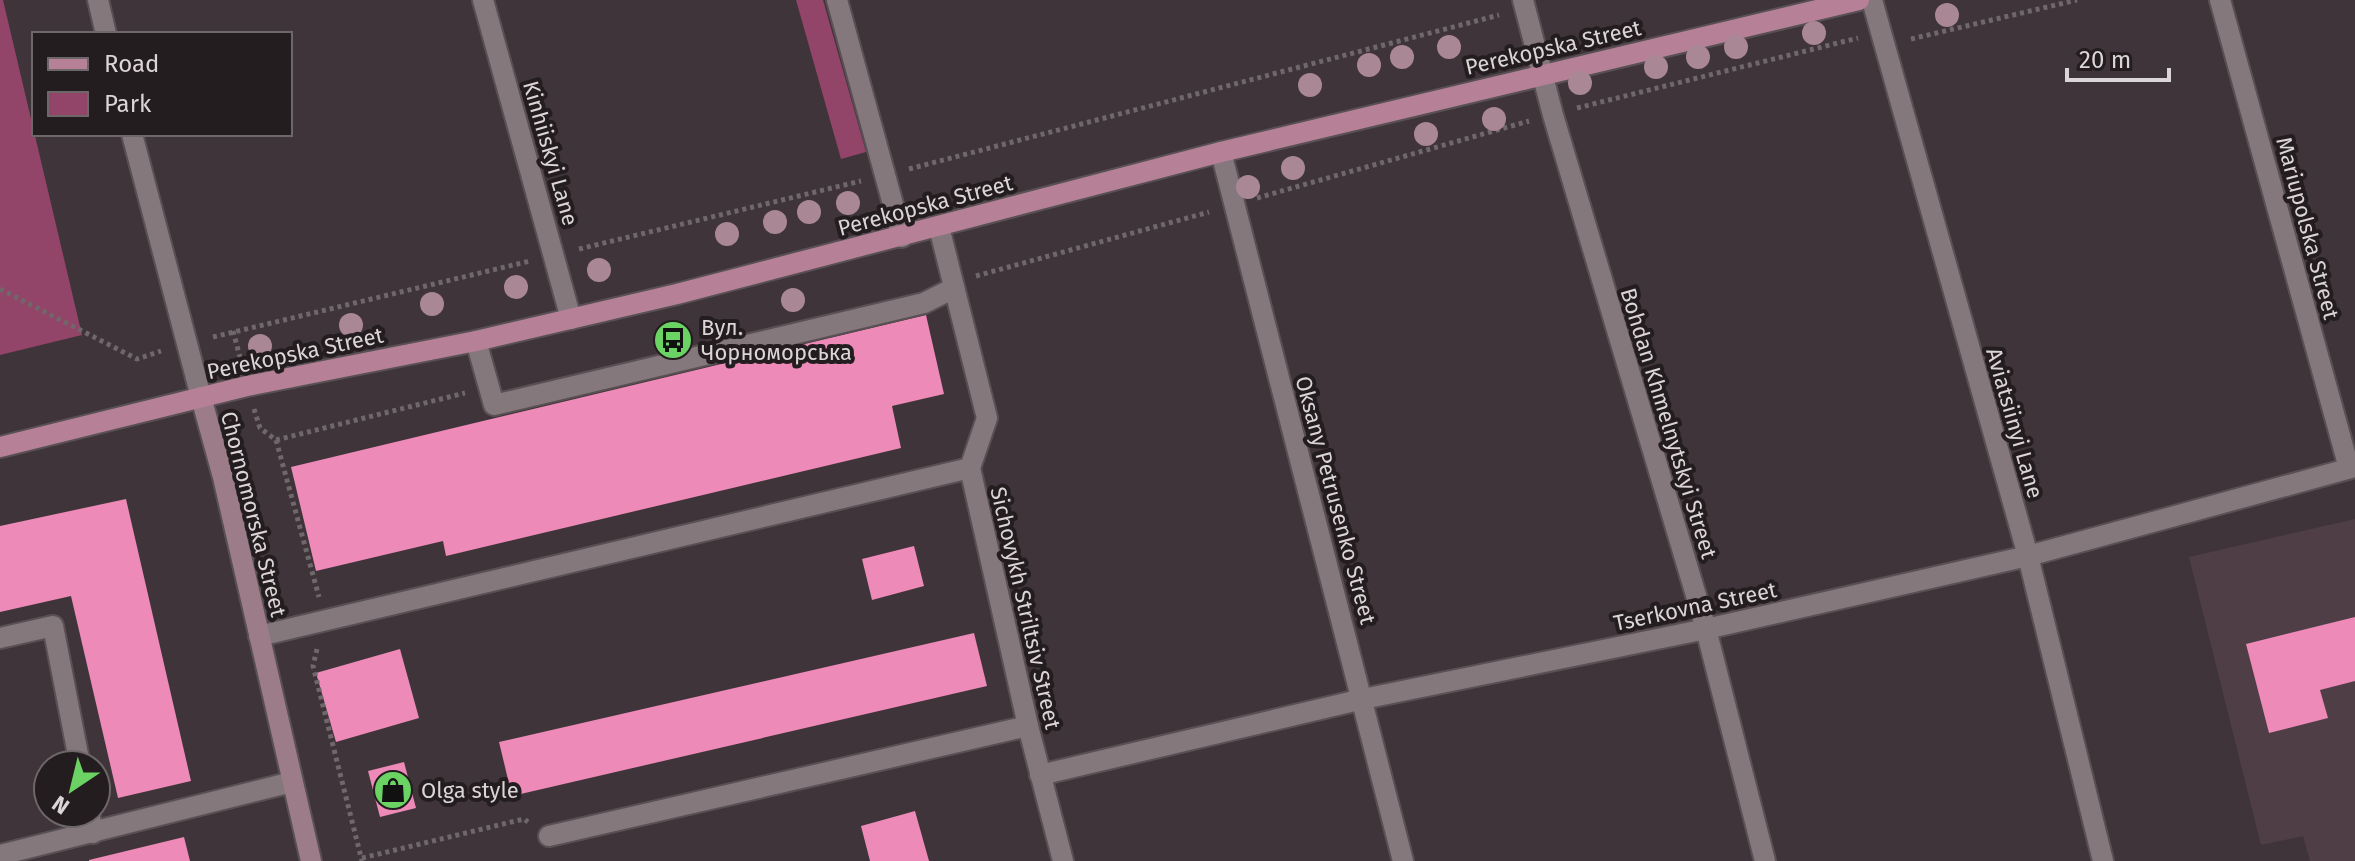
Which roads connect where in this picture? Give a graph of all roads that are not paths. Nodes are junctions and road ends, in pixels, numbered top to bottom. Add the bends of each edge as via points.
1 (98, 0) edge
2 (483, 0) edge
3 (837, 0) edge
4 (1859, 0) edge
5 (1872, 0) edge
6 (2220, 0) edge
7 (1524, 4) edge
8 (106, 32) edge
9 (1543, 74) junction
10 (133, 136) edge
11 (1221, 152) junction
12 (939, 227) junction
13 (902, 237) junction
14 (954, 288) junction
15 (571, 319) junction
16 (476, 341) junction
17 (201, 397) junction
18 (0, 447) edge
19 (970, 468) junction
20 (2352, 468) edge
21 (2028, 556) junction
22 (1706, 629) junction
23 (259, 636) junction
24 (0, 638) edge
25 (1363, 699) junction
26 (1028, 726) junction
27 (77, 749) edge
28 (1040, 775) junction
29 (292, 782) junction
30 (112, 819) edge
31 (74, 829) edge
32 (549, 836) road end
33 (0, 855) edge
34 (311, 861) edge
35 (1063, 861) edge
36 (1403, 861) edge
37 (1765, 861) edge
38 (2103, 861) edge

1 - 8 street
2 - 15 street, Kinhiiskyi Lane
3 - 13 street
4 - 9 main road, Perekopska Street
5 - 21 street, Aviatsiinyi Lane
6 - 20 street, Mariupolska Street
7 - 9 street, Bohdan Khmelnytskyi Street
9 - 11 main road, Perekopska Street
9 - 22 street, Bohdan Khmelnytskyi Street
10 - 17 street, Chornomorska Street
11 - 12 main road, Perekopska Street
11 - 25 street, Oksany Petrusenko Street
12 - 13 main road, Perekopska Street
12 - 14 street, Sichovykh Striltsiv Street
13 - 15 main road, Perekopska Street
14 - 16 street via 924,303 494,405
14 - 19 street, Sichovykh Striltsiv Street via 987,418
15 - 16 main road, Perekopska Street
16 - 17 main road, Perekopska Street
17 - 18 main road, Perekopska Street
17 - 23 street, Chornomorska Street
19 - 23 street
19 - 26 street, Sichovykh Striltsiv Street
20 - 21 street, Tserkovna Street
21 - 22 street, Tserkovna Street
21 - 38 street, Aviatsiinyi Lane
22 - 25 street, Tserkovna Street
22 - 37 street, Bohdan Khmelnytskyi Street
23 - 29 street, Chornomorska Street
24 - 27 street via 53,626
25 - 28 street, Tserkovna Street
25 - 36 street, Oksany Petrusenko Street
26 - 28 street, Sichovykh Striltsiv Street
26 - 32 street
28 - 35 street, Sichovykh Striltsiv Street
29 - 30 street
29 - 34 street, Chornomorska Street
31 - 33 street

